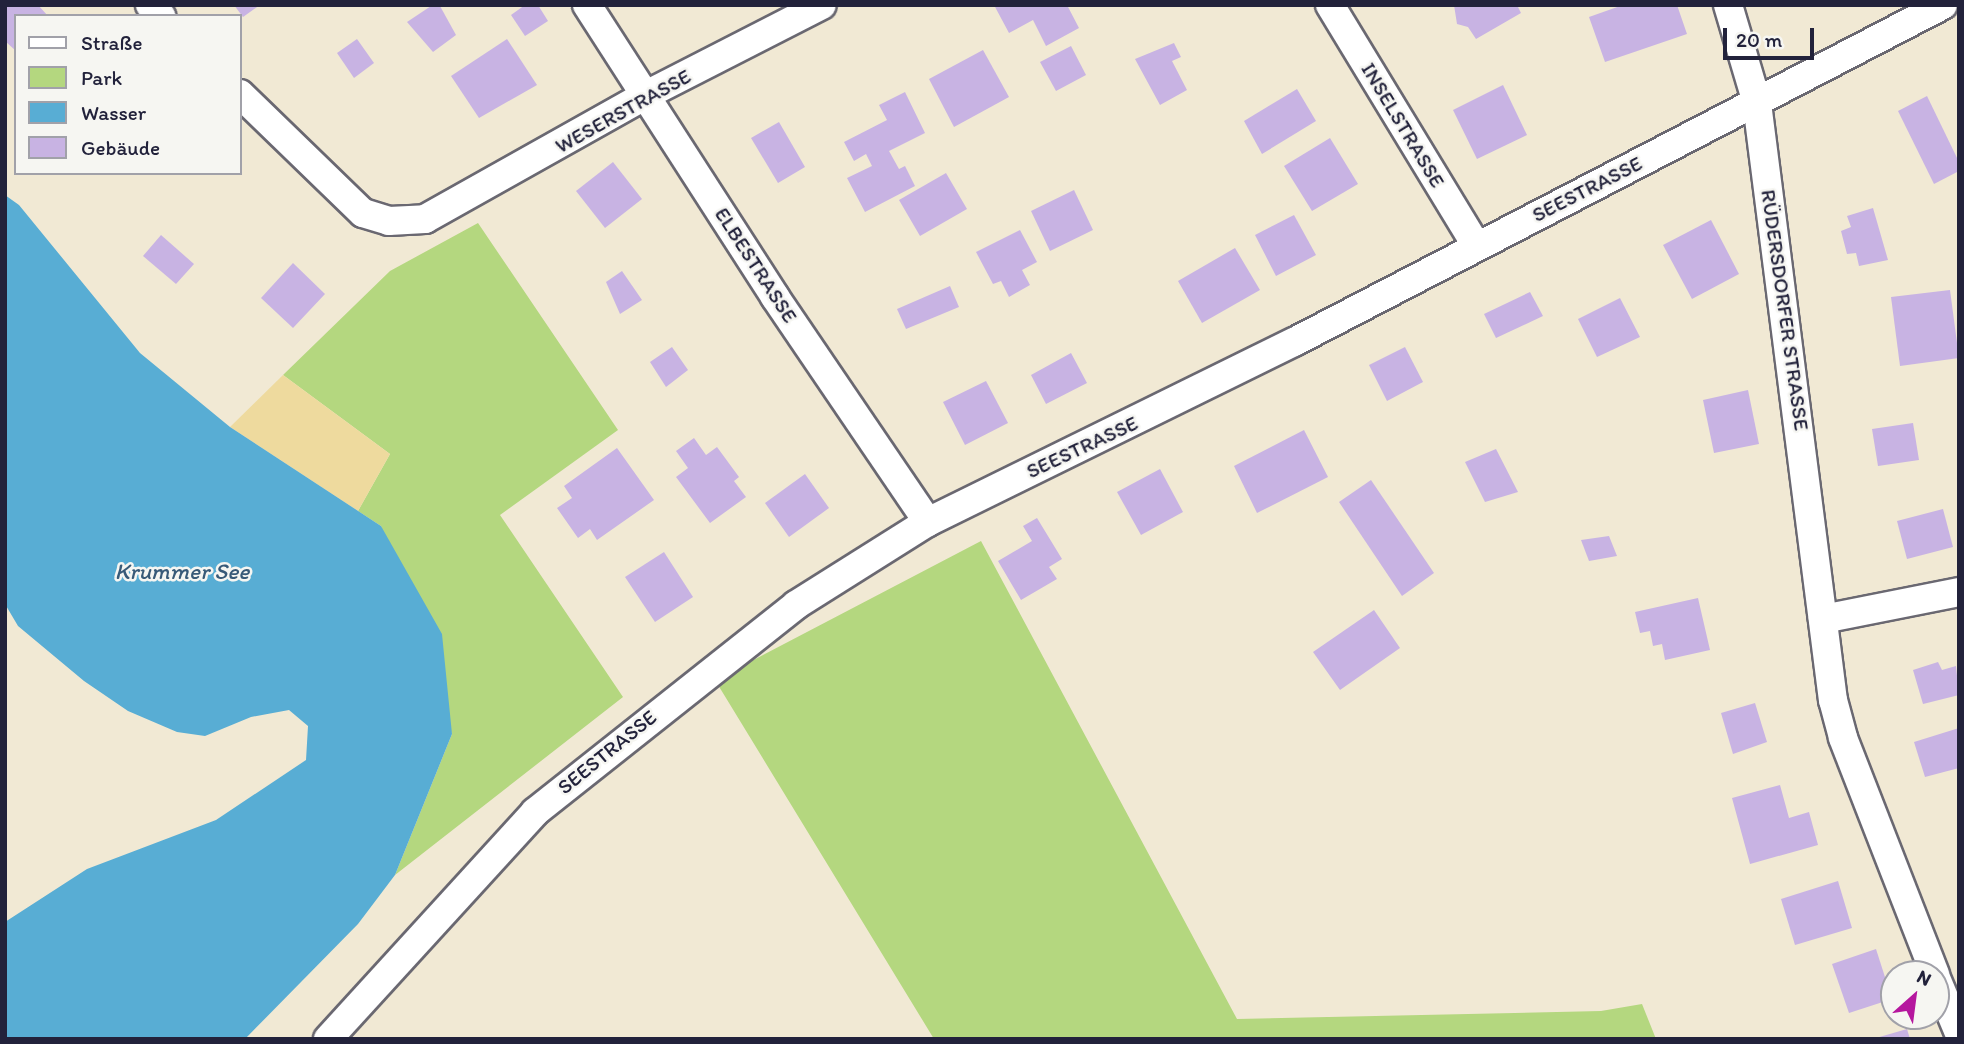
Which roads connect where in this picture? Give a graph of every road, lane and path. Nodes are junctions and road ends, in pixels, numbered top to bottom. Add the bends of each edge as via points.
1 (587, 5) edge
2 (822, 5) edge
3 (1330, 5) edge
4 (1728, 5) edge
5 (1943, 5) edge
6 (648, 94) junction
7 (242, 96) edge
8 (1757, 103) junction
9 (1476, 245) junction
10 (928, 522) junction
11 (1959, 592) edge
12 (1823, 619) junction
13 (1929, 960) edge
14 (1950, 1012) edge
15 (1959, 1033) edge
16 (328, 1039) edge

1 - 6 street, ELBESTRASSE
2 - 6 street, WESERSTRASSE
3 - 9 street, INSELSTRASSE
4 - 8 street, RÜDERSDORFER STRASSE
5 - 8 street, SEESTRASSE
6 - 7 street, WESERSTRASSE via 425,219 389,221 363,213 344,199
6 - 10 street, ELBESTRASSE via 775,297
8 - 9 street, SEESTRASSE
8 - 12 street, RÜDERSDORFER STRASSE
9 - 10 street, SEESTRASSE via 1128,427
10 - 16 street, SEESTRASSE via 796,605 559,791 488,862 467,891
11 - 12 street
12 - 13 street, RÜDERSDORFER STRASSE via 1843,738
14 - 15 street, RÜDERSDORFER STRASSE

